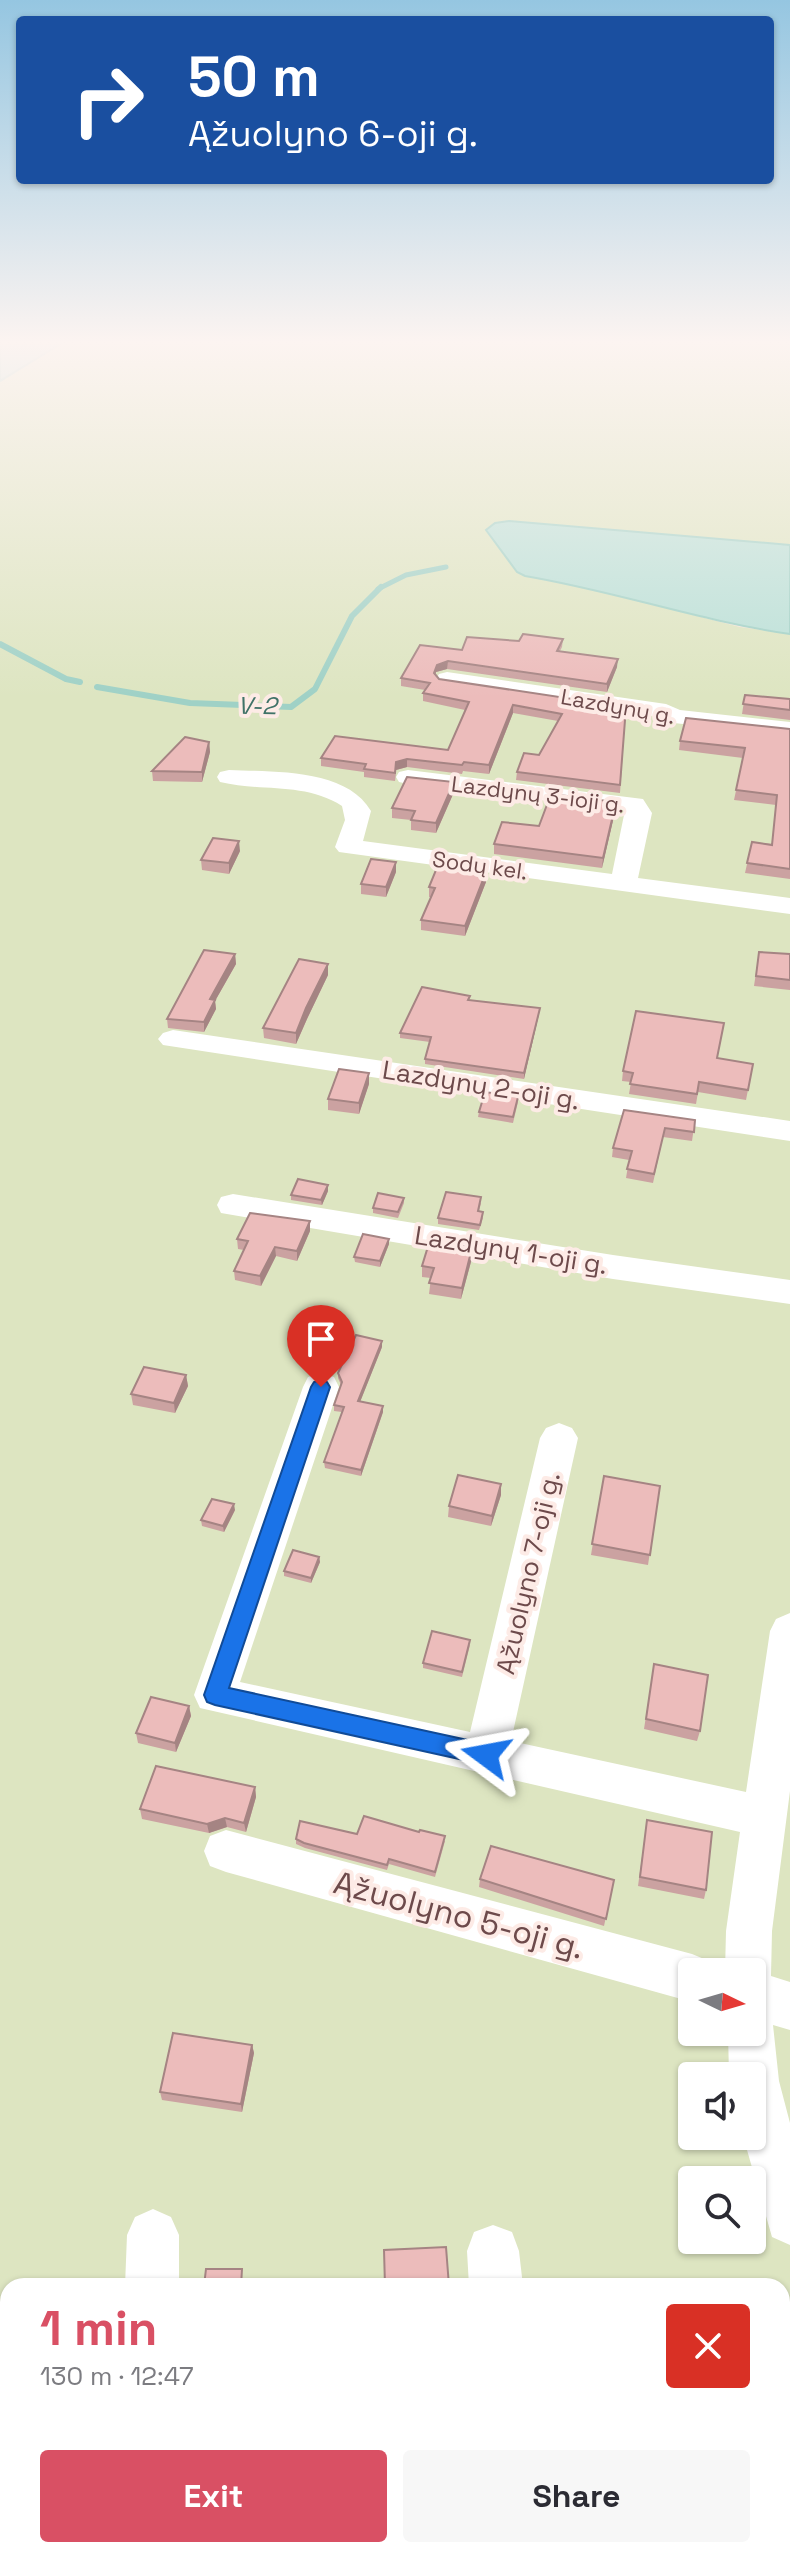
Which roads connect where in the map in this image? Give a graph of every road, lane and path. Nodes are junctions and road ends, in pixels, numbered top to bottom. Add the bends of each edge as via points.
1 (447, 679) edge
2 (790, 729) edge
3 (229, 777) dead end
4 (408, 777) edge
5 (623, 885) junction
6 (790, 906) edge
7 (173, 1039) dead end
8 (790, 1131) edge
9 (233, 1205) dead end
10 (790, 1292) edge
11 (321, 1387) dead end
12 (559, 1438) dead end
13 (790, 1631) edge
14 (486, 1755) junction
15 (766, 1817) junction
16 (226, 1851) dead end
17 (749, 1958) edge
18 (678, 1974) edge
19 (766, 1998) edge
20 (790, 2006) edge
21 (753, 2046) edge
22 (790, 2219) edge
23 (153, 2235) dead end
24 (152, 2278) edge

1 - 2 street, Lazdynų g.
3 - 5 street, Sodų kel. via 284,781 343,794 359,814 348,847
4 - 5 street, Lazdynų 3-ioji g. via 634,804 639,813
5 - 6 street, Sodų kel.
7 - 8 street, Lazdynų 2-oji g.
9 - 10 street, Lazdynų 1-oji g.
11 - 14 street via 215,1695
12 - 14 street, Ąžuolyno 7-oji g.
13 - 15 street
14 - 15 street
15 - 17 street
16 - 18 street, Ąžuolyno 5-oji g.
19 - 20 street
21 - 22 street via 754,2081
23 - 24 street

